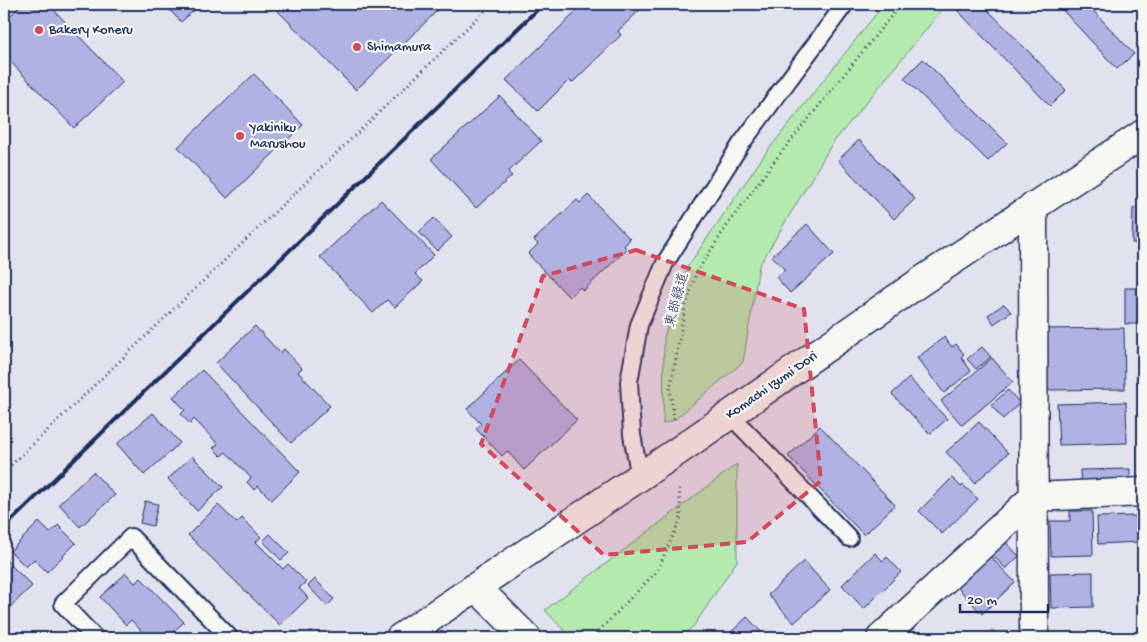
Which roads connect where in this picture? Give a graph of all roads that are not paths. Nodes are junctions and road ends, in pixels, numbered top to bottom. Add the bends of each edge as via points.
1 (845, 4) edge
2 (1143, 134) edge
3 (1033, 206) junction
4 (730, 415) junction
5 (640, 477) junction
6 (1143, 492) edge
7 (1034, 497) junction
8 (849, 538) dead end
9 (476, 587) junction
10 (95, 638) edge
11 (230, 638) edge
12 (400, 638) edge
13 (527, 638) edge
14 (881, 638) edge
15 (1034, 638) edge

1 - 5 lane via 741,144 664,264 639,325 629,382 632,435
2 - 3 street, Komachi Izumi Dori
3 - 4 street, Komachi Izumi Dori
3 - 7 street
4 - 5 street, Komachi Izumi Dori
4 - 8 lane
5 - 9 street, Komachi Izumi Dori
6 - 7 street
7 - 14 street
7 - 15 street
9 - 12 street, Komachi Izumi Dori
9 - 13 street
10 - 11 lane via 63,604 131,538

